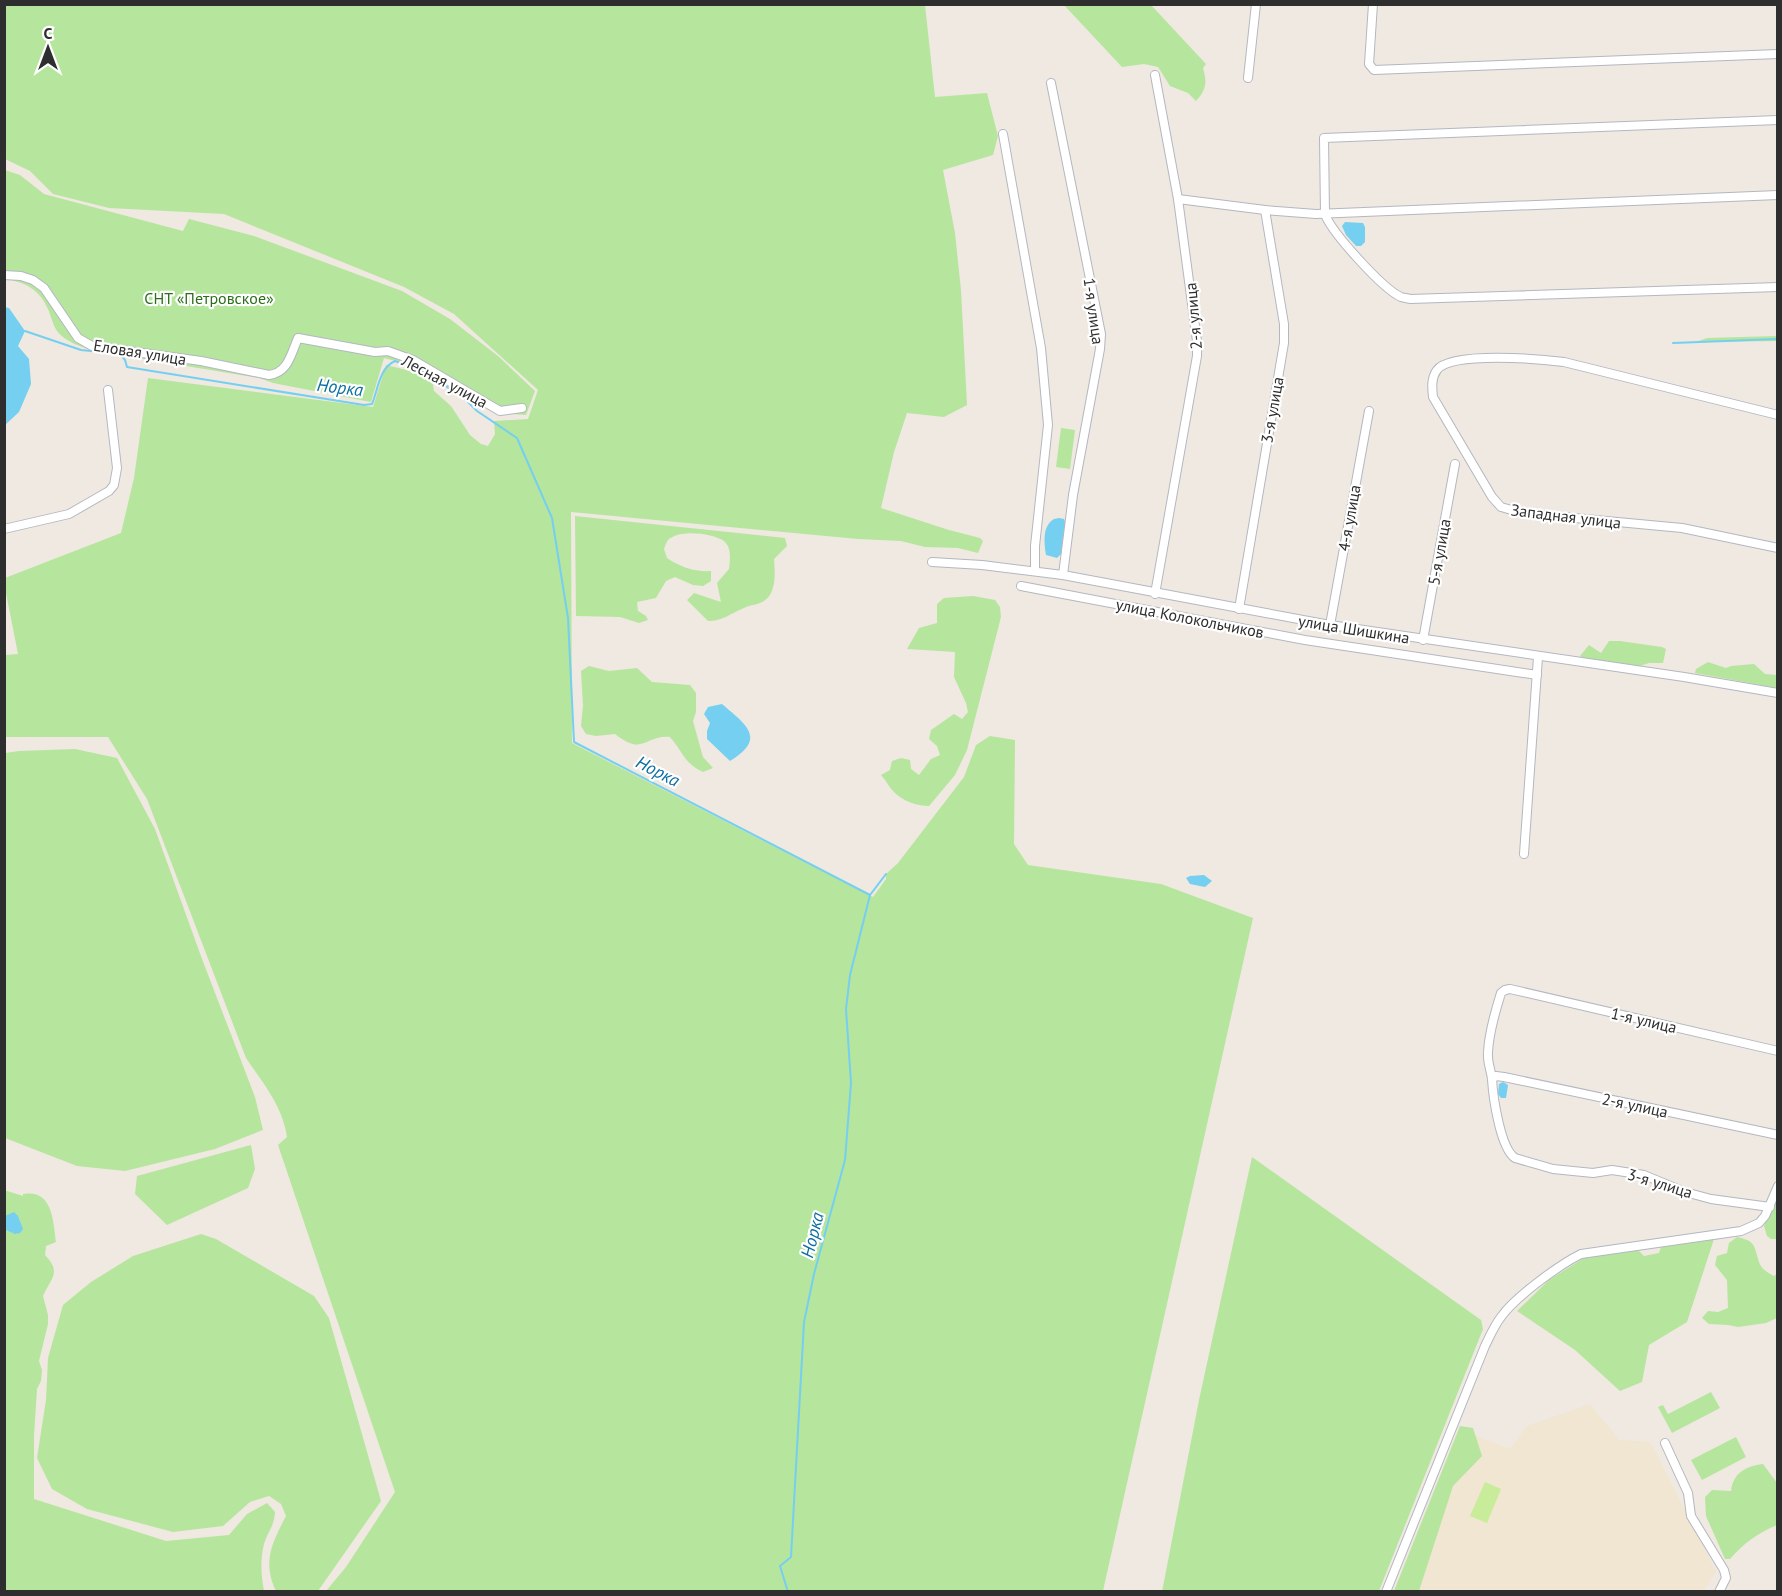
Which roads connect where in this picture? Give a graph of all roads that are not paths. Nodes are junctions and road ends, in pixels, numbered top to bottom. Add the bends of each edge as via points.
1 (1256, 4) edge
2 (1372, 4) edge
3 (1778, 54) edge
4 (1155, 75) dead end
5 (1248, 78) dead end
6 (1051, 82) dead end
7 (1778, 120) edge
8 (1003, 134) dead end
9 (1778, 195) edge
10 (1178, 199) junction
11 (1265, 210) junction
12 (1325, 214) junction
13 (4, 274) edge
14 (1778, 287) edge
15 (298, 338) joint
16 (108, 390) dead end
17 (522, 408) dead end
18 (1369, 411) dead end
19 (1778, 415) edge
20 (1455, 464) dead end
21 (4, 529) edge
22 (1778, 548) edge
23 (932, 562) dead end
24 (1035, 571) junction
25 (1064, 575) junction
26 (1021, 586) dead end
27 (1155, 594) junction
28 (1239, 609) junction
29 (1330, 625) junction
30 (1423, 640) junction
31 (1538, 657) junction
32 (1537, 675) junction
33 (1778, 693) edge
34 (1524, 854) dead end
35 (1778, 1051) edge
36 (1492, 1079) junction
37 (1778, 1135) edge
38 (1778, 1186) edge
39 (1770, 1207) junction
40 (1665, 1443) dead end
41 (1386, 1592) edge
42 (1719, 1592) edge

1 - 5 street
2 - 3 street via 1369,64 1374,70
4 - 10 street, 2-я улица
6 - 25 street, 1-я улица via 1101,334 1073,495
7 - 12 street via 1324,138
8 - 24 street via 1048,408
9 - 12 street
10 - 11 street
10 - 27 street, 2-я улица via 1197,356
11 - 12 street
11 - 28 street, 3-я улица via 1284,343
12 - 14 street via 1334,231 1380,279 1399,297 1410,299
13 - 15 street, Еловая улица via 33,280 44,288 78,338 92,346 269,375 284,369
15 - 17 street, Лесная улица via 388,351 413,360 500,411
16 - 21 street via 117,468 114,485 69,514
18 - 29 street, 4-я улица
19 - 22 street, Западная улица via 1542,359 1453,361 1437,370 1432,388 1433,397 1501,507 1522,513 1682,528
20 - 30 street, 5-я улица
23 - 24 street, улица Шишкина
24 - 25 street, улица Шишкина
25 - 27 street, улица Шишкина
26 - 32 street, улица Колокольчиков via 1305,640
27 - 28 street, улица Шишкина
28 - 29 street, улица Шишкина
29 - 30 street, улица Шишкина
30 - 31 street, улица Шишкина
31 - 32 street
31 - 33 street, улица Шишкина
32 - 34 street
35 - 36 street, 1-я улица via 1510,989 1501,993 1490,1031 1487,1054
36 - 37 street, 2-я улица via 1504,1077
36 - 39 street, 3-я улица via 1506,1148 1515,1158 1553,1168 1644,1175 1711,1199
38 - 39 street
39 - 41 street via 1759,1223 1741,1232 1581,1254 1501,1316 1485,1346
40 - 42 street via 1688,1493 1691,1516 1724,1570 1726,1578

